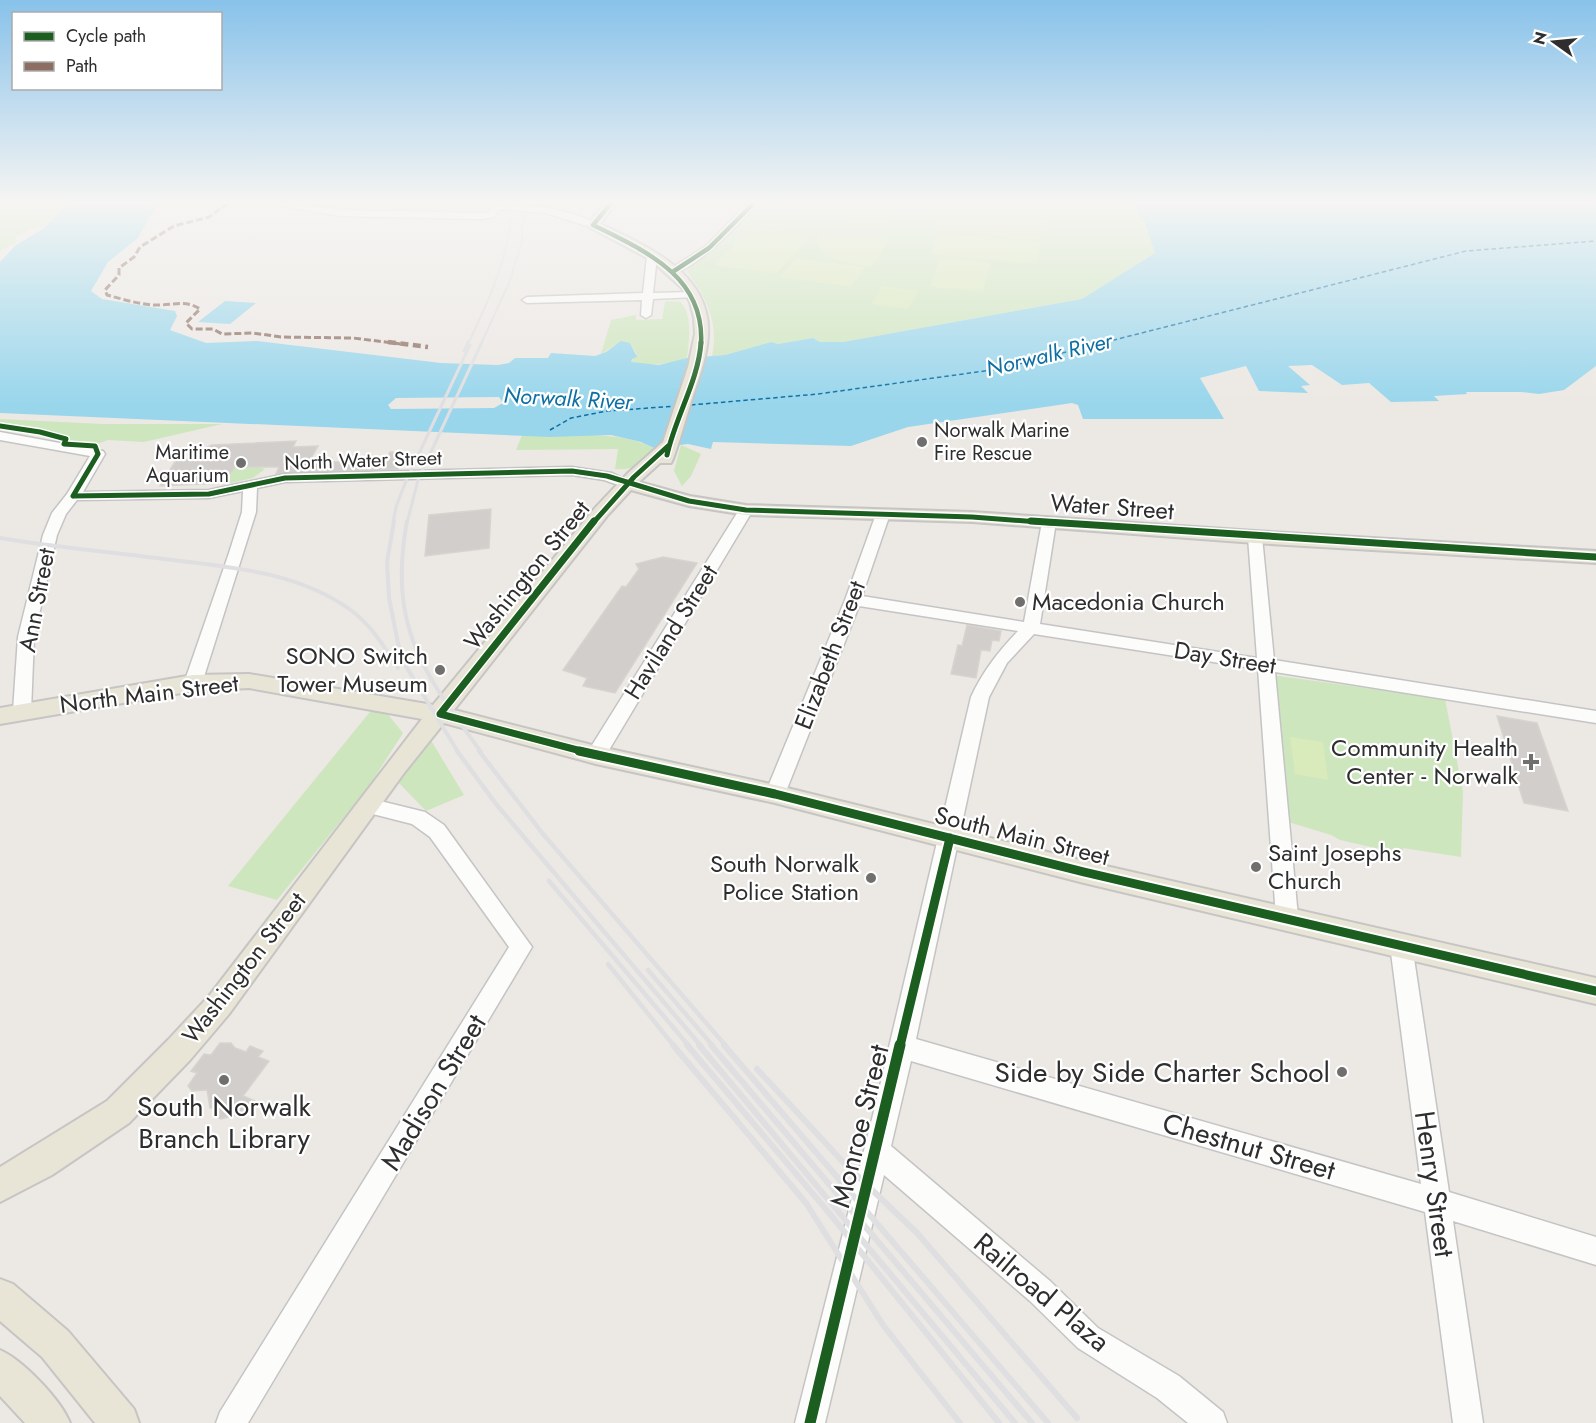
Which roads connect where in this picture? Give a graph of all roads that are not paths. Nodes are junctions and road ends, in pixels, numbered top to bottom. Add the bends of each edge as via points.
1 (651, 269) edge
2 (670, 269) edge
3 (674, 271) joint
4 (692, 295) junction
5 (648, 297) junction
6 (527, 300) dead end
7 (646, 315) dead end
8 (0, 436) edge
9 (668, 451) junction
10 (627, 484) junction
11 (250, 485) junction
12 (73, 496) junction
13 (689, 501) junction
14 (747, 510) junction
15 (883, 514) junction
16 (1049, 522) junction
17 (1255, 537) junction
18 (1596, 558) edge
19 (853, 600) junction
20 (1031, 627) junction
21 (1265, 664) junction
22 (193, 683) junction
23 (11, 713) edge
24 (440, 714) junction
25 (1596, 717) edge
26 (596, 755) junction
27 (775, 794) junction
28 (368, 806) junction
29 (950, 838) junction
30 (1287, 917) junction
31 (1401, 945) junction
32 (1596, 991) edge
33 (901, 1048) junction
34 (877, 1151) junction
35 (0, 1185) edge
36 (1439, 1204) junction
37 (1596, 1251) edge
38 (0, 1297) edge
39 (0, 1369) edge
40 (51, 1423) edge
41 (120, 1423) edge
42 (231, 1423) edge
43 (810, 1423) edge
44 (1212, 1423) edge
45 (1468, 1423) edge

1 - 5 street
2 - 3 main road
3 - 4 main road
4 - 5 street
4 - 9 main road via 703,331 701,351
5 - 6 street
5 - 7 street
8 - 12 street via 98,454
9 - 10 main road, Washington Street via 660,468 648,478
9 - 13 main road via 666,480
10 - 11 street, North Water Street via 572,471 295,478
10 - 13 main road, Water Street
10 - 24 main road, Washington Street
11 - 12 street, North Water Street via 209,494
11 - 22 street via 249,512
12 - 23 street, Ann Street via 59,513 46,552
13 - 14 main road, Water Street
14 - 15 main road, Water Street
14 - 26 street, Haviland Street
15 - 16 main road, Water Street
15 - 19 street, Elizabeth Street
16 - 17 main road, Water Street
16 - 20 street
17 - 18 main road, Water Street
17 - 21 street
19 - 20 street, Day Street
19 - 27 street, Elizabeth Street
20 - 21 street, Day Street
20 - 29 street, Monroe Street via 1001,658 980,697
21 - 25 street, Day Street
21 - 30 street
22 - 23 main road, North Main Street
22 - 24 main road, North Main Street via 249,681 282,685
24 - 26 main road, South Main Street
24 - 28 main road, Washington Street
26 - 27 main road, South Main Street
27 - 29 main road, South Main Street
28 - 35 main road, Washington Street via 219,1005 179,1050 118,1112
28 - 42 street, Madison Street via 418,818 437,831 521,947
29 - 30 main road, South Main Street
29 - 33 street, Monroe Street
30 - 31 main road, South Main Street
31 - 32 main road, South Main Street
31 - 36 street, Henry Street
33 - 34 street, Monroe Street
33 - 36 street, Chestnut Street
34 - 43 street, Monroe Street
34 - 44 street, Railroad Plaza via 1040,1290 1088,1338 1168,1387
36 - 37 street, Chestnut Street
36 - 45 street, Henry Street
38 - 41 main road via 55,1344
39 - 40 main road

